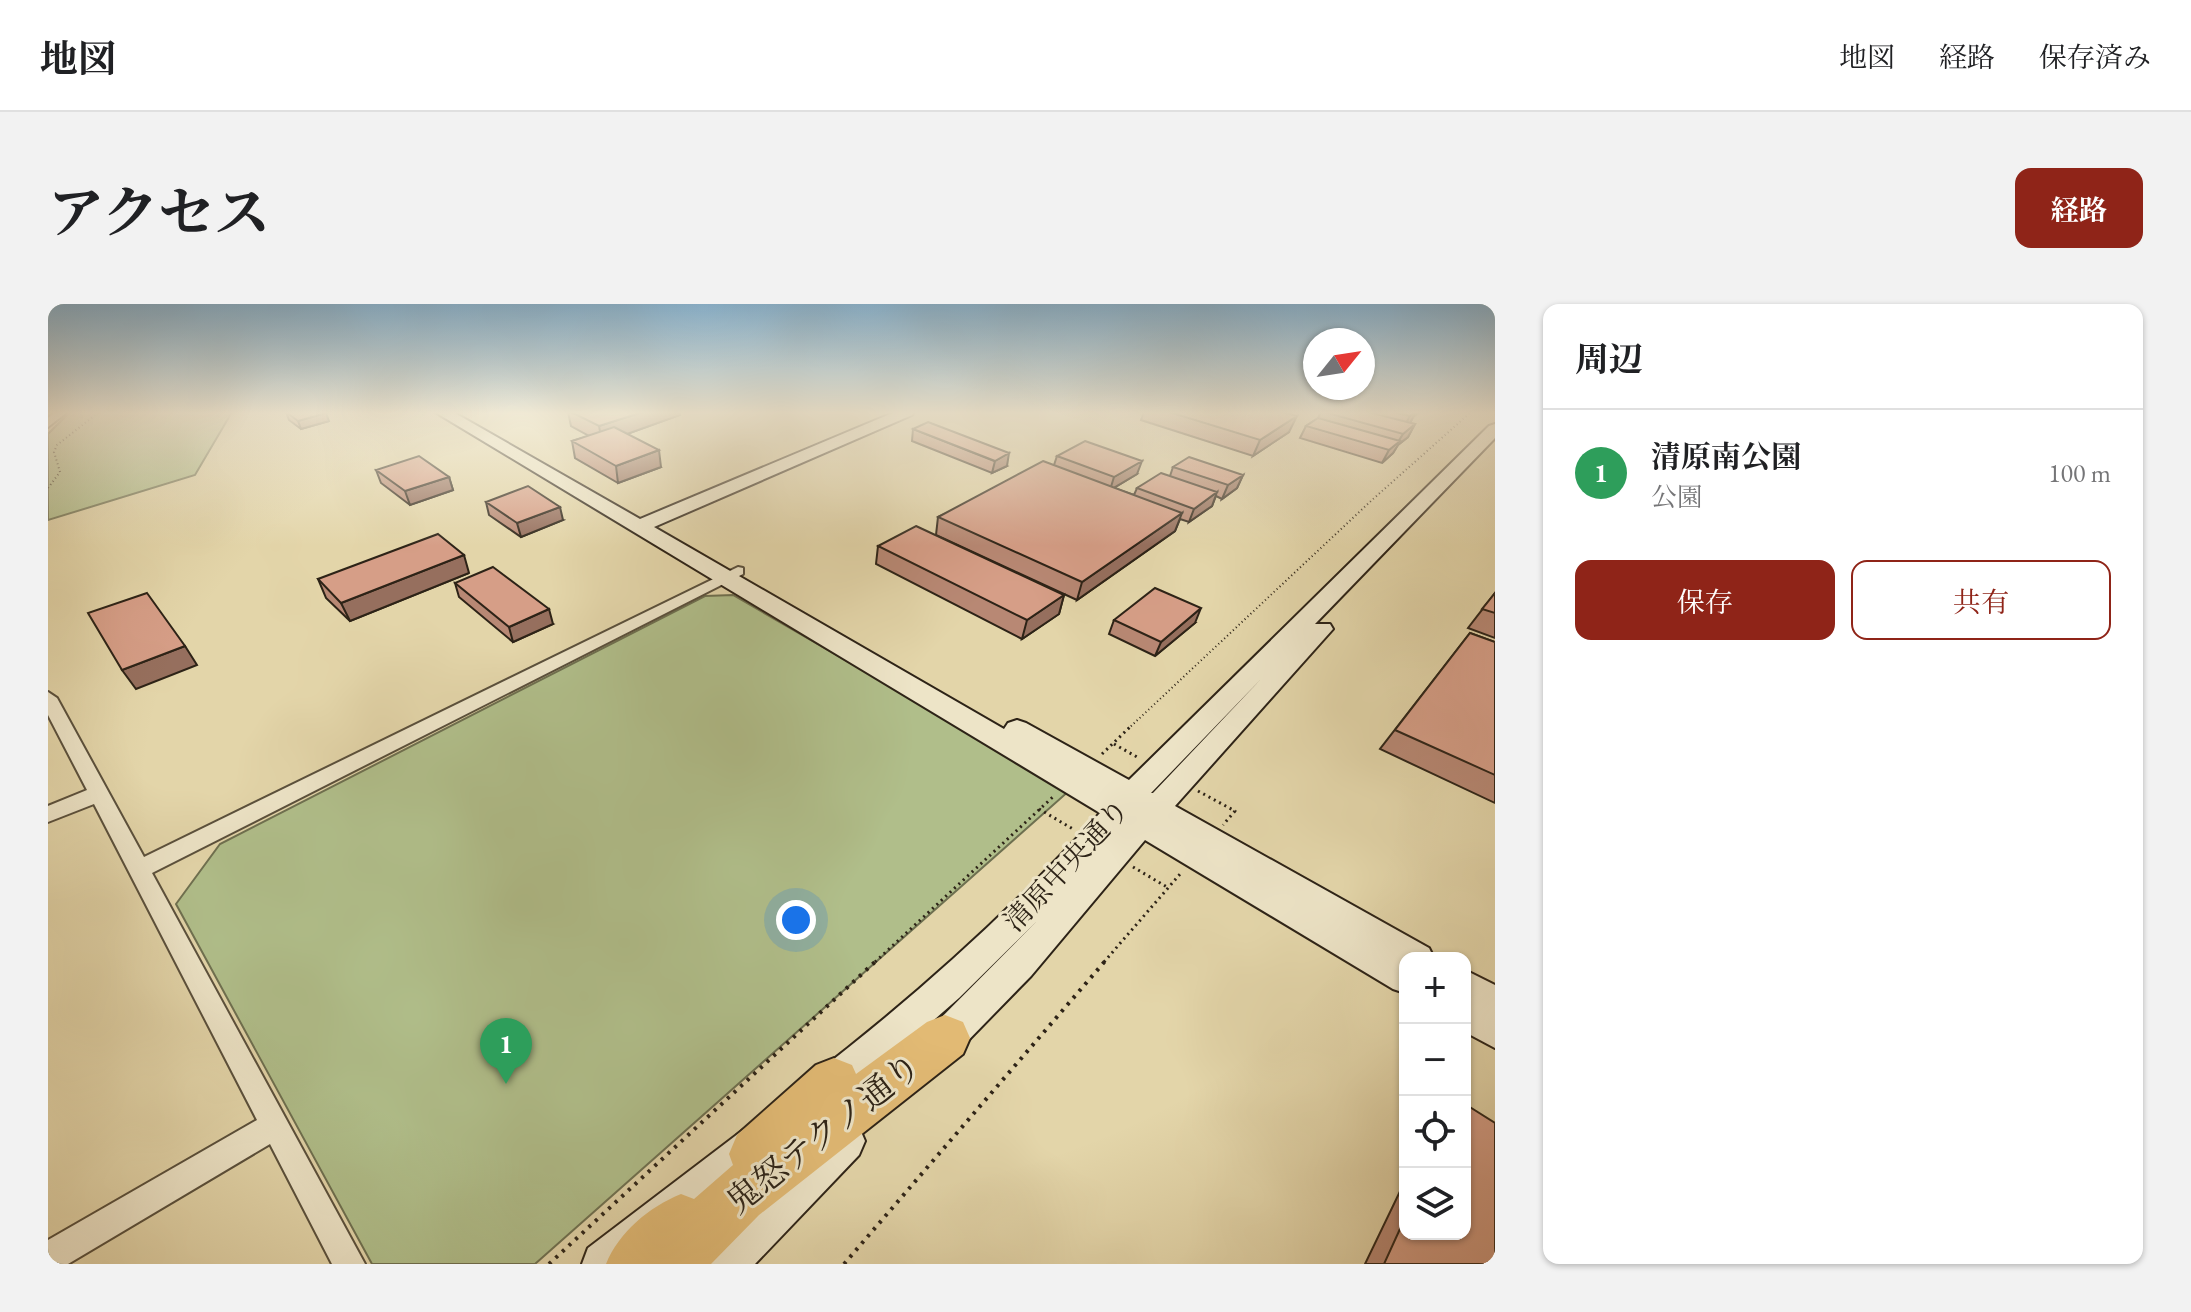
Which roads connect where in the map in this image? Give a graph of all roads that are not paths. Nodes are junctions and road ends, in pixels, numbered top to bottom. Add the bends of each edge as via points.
1 (524, 457) edge
2 (535, 457) edge
3 (785, 457) edge
4 (797, 457) edge
5 (1469, 457) edge
6 (1488, 457) edge
7 (640, 521) junction
8 (731, 574) junction
9 (48, 698) edge
10 (100, 793) junction
11 (1137, 809) junction
12 (48, 814) edge
13 (140, 869) junction
14 (1406, 952) edge
15 (1399, 974) edge
16 (1471, 989) edge
17 (1495, 1003) edge
18 (1471, 1017) edge
19 (1495, 1031) edge
20 (945, 1038) junction
21 (834, 1083) junction
22 (275, 1125) junction
23 (48, 1258) edge
24 (349, 1264) edge
25 (604, 1264) edge
26 (636, 1264) edge
27 (669, 1264) edge
28 (725, 1264) edge

1 - 7 street
2 - 7 street
3 - 7 street
4 - 7 street
5 - 11 street, 清原中央通り
6 - 11 street, 清原中央通り
7 - 8 street
8 - 11 street
8 - 13 street
9 - 10 street
10 - 12 street
10 - 13 street
11 - 14 street
11 - 15 street
11 - 20 street, 清原中央通り via 1019,965
11 - 21 street, 清原中央通り via 1087,847 953,981
13 - 22 street
16 - 17 street
18 - 19 street
20 - 27 highway, 鬼怒テクノ通り via 739,1195
20 - 28 street, 清原中央通り
21 - 25 street, 清原中央通り
21 - 26 highway, 鬼怒テクノ通り
22 - 23 street
22 - 24 street

